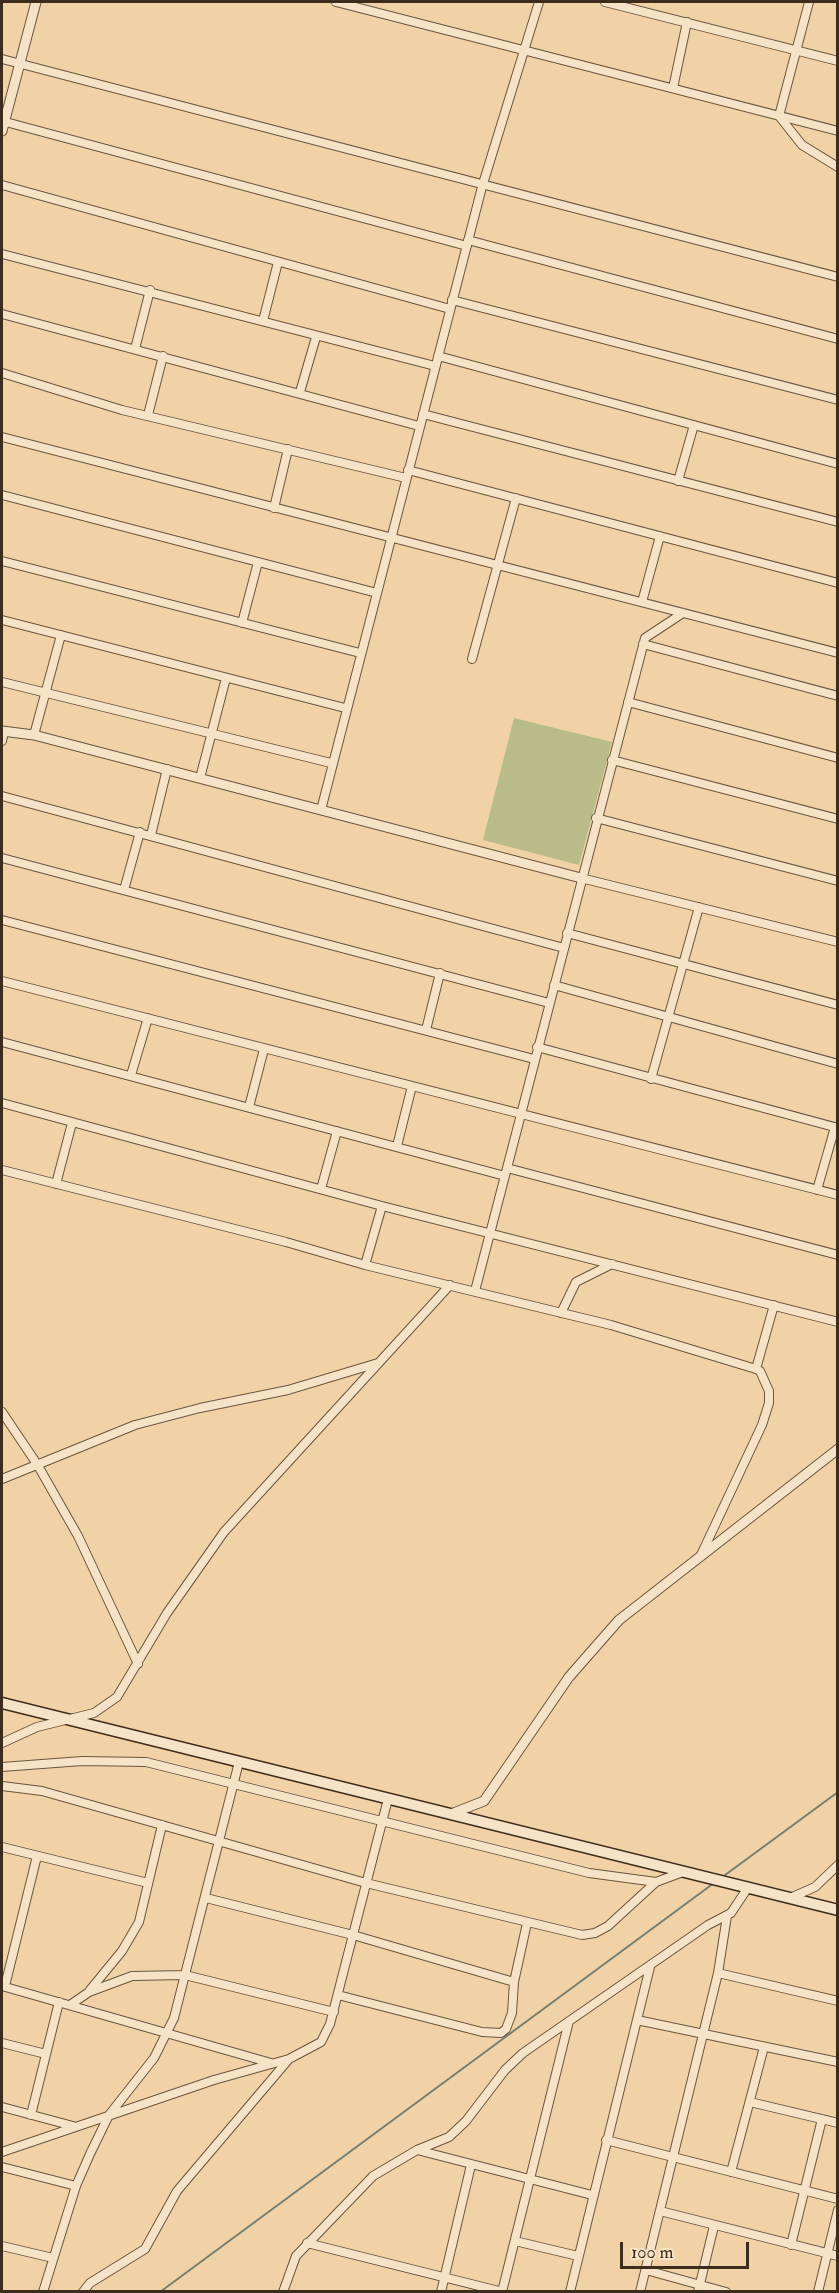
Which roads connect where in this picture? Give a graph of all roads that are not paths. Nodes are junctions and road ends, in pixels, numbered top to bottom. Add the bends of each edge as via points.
1 (36, 2) edge
2 (336, 2) edge
3 (539, 2) edge
4 (605, 2) edge
5 (809, 2) edge
6 (687, 22) junction
7 (524, 50) junction
8 (796, 50) junction
9 (2, 59) edge
10 (837, 60) edge
11 (19, 64) junction
12 (673, 88) junction
13 (779, 116) junction
14 (2, 125) edge
15 (837, 131) edge
16 (837, 167) edge
17 (2, 185) edge
18 (482, 187) junction
19 (467, 243) junction
20 (2, 254) edge
21 (278, 262) junction
22 (837, 277) edge
23 (150, 290) junction
24 (452, 300) junction
25 (450, 309) junction
26 (2, 314) edge
27 (263, 321) junction
28 (316, 337) junction
29 (837, 339) edge
30 (135, 349) junction
31 (163, 356) junction
32 (438, 356) junction
33 (435, 366) junction
34 (2, 373) edge
35 (300, 392) junction
36 (837, 400) edge
37 (423, 414) junction
38 (148, 415) junction
39 (694, 425) junction
40 (420, 426) junction
41 (2, 437) edge
42 (288, 449) junction
43 (837, 464) edge
44 (407, 474) junction
45 (678, 481) junction
46 (2, 495) edge
47 (516, 498) junction
48 (274, 508) junction
49 (837, 522) edge
50 (660, 536) junction
51 (390, 537) junction
52 (2, 561) edge
53 (258, 562) junction
54 (498, 565) junction
55 (837, 583) edge
56 (377, 593) junction
57 (642, 602) junction
58 (683, 613) junction
59 (2, 620) edge
60 (242, 623) junction
61 (61, 635) junction
62 (643, 644) junction
63 (360, 653) junction
64 (837, 653) edge
65 (472, 659) dead end
66 (226, 678) junction
67 (2, 682) edge
68 (44, 693) junction
69 (837, 696) edge
70 (628, 702) junction
71 (345, 708) junction
72 (213, 734) junction
73 (2, 735) edge
74 (34, 735) junction
75 (837, 758) edge
76 (612, 759) junction
77 (331, 763) junction
78 (167, 769) junction
79 (200, 778) junction
80 (2, 796) edge
81 (321, 810) junction
82 (596, 818) junction
83 (837, 819) edge
84 (140, 832) junction
85 (151, 835) junction
86 (2, 858) edge
87 (581, 878) junction
88 (837, 881) edge
89 (124, 890) junction
90 (699, 907) junction
91 (2, 920) edge
92 (567, 933) junction
93 (837, 942) edge
94 (564, 948) junction
95 (683, 964) junction
96 (440, 973) junction
97 (2, 981) edge
98 (554, 985) junction
99 (549, 1003) junction
100 (837, 1005) edge
101 (668, 1016) junction
102 (148, 1018) junction
103 (426, 1030) junction
104 (2, 1042) edge
105 (537, 1047) junction
106 (264, 1049) junction
107 (534, 1059) junction
108 (837, 1064) edge
109 (131, 1075) junction
110 (651, 1079) junction
111 (412, 1086) junction
112 (2, 1103) edge
113 (249, 1107) junction
114 (521, 1114) junction
115 (72, 1124) junction
116 (836, 1127) edge
117 (337, 1131) junction
118 (397, 1146) junction
119 (2, 1170) edge
120 (506, 1172) junction
121 (56, 1184) junction
122 (321, 1189) junction
123 (817, 1190) junction
124 (837, 1195) edge
125 (382, 1206) junction
126 (491, 1233) junction
127 (837, 1255) edge
128 (612, 1264) junction
129 (365, 1265) junction
130 (450, 1286) junction
131 (475, 1291) junction
132 (774, 1305) junction
133 (561, 1313) junction
134 (837, 1322) edge
135 (380, 1362) junction
136 (756, 1369) junction
137 (2, 1412) edge
138 (837, 1449) edge
139 (37, 1464) junction
140 (2, 1479) edge
141 (700, 1556) junction
142 (138, 1664) junction
143 (2, 1703) edge
144 (66, 1719) junction
145 (2, 1743) edge
146 (239, 1762) junction
147 (2, 1767) edge
148 (233, 1784) junction
149 (2, 1786) edge
150 (388, 1799) junction
151 (451, 1814) junction
152 (382, 1822) junction
153 (162, 1825) junction
154 (218, 1841) junction
155 (2, 1847) edge
156 (37, 1856) junction
157 (837, 1865) edge
158 (683, 1872) junction
159 (656, 1882) junction
160 (148, 1883) junction
161 (366, 1883) junction
162 (747, 1889) junction
163 (206, 1898) junction
164 (789, 1899) junction
165 (837, 1910) edge
166 (727, 1916) junction
167 (527, 1923) junction
168 (353, 1935) junction
169 (650, 1967) junction
170 (718, 1973) junction
171 (185, 1975) junction
172 (514, 1982) junction
173 (3, 1986) edge
174 (89, 1992) junction
175 (338, 1995) junction
176 (837, 2001) edge
177 (59, 2002) junction
178 (70, 2005) junction
179 (334, 2012) junction
180 (637, 2020) junction
181 (569, 2021) junction
182 (703, 2033) junction
183 (167, 2034) junction
184 (2, 2043) edge
185 (765, 2047) junction
186 (46, 2054) junction
187 (289, 2059) junction
188 (837, 2062) edge
189 (272, 2063) junction
190 (750, 2103) junction
191 (2, 2107) edge
192 (31, 2115) junction
193 (109, 2115) junction
194 (822, 2120) junction
195 (837, 2123) edge
196 (74, 2126) junction
197 (606, 2140) junction
198 (417, 2150) junction
199 (2, 2152) edge
200 (673, 2157) junction
201 (471, 2165) junction
202 (2, 2167) edge
203 (731, 2172) junction
204 (530, 2180) junction
205 (76, 2186) junction
206 (805, 2191) junction
207 (592, 2195) junction
208 (837, 2199) edge
209 (837, 2210) edge
210 (660, 2211) junction
211 (714, 2226) junction
212 (515, 2241) junction
213 (307, 2243) junction
214 (790, 2245) junction
215 (2, 2246) edge
216 (827, 2254) junction
217 (578, 2256) junction
218 (837, 2256) edge
219 (52, 2258) junction
220 (646, 2270) junction
221 (445, 2278) junction
222 (699, 2288) edge
223 (503, 2291) edge
224 (43, 2292) edge
225 (83, 2292) edge
226 (283, 2292) edge
227 (441, 2292) edge
228 (570, 2292) edge
229 (640, 2292) edge
230 (726, 2292) edge
231 (818, 2292) edge

1 - 11 street
2 - 7 street
3 - 7 street
4 - 6 street
5 - 8 street
6 - 8 street
6 - 12 street
7 - 12 street
7 - 18 street
8 - 10 street
8 - 13 street
9 - 11 street
11 - 14 street
11 - 18 street
12 - 13 street
13 - 15 street
13 - 16 street via 802,145
14 - 19 street
17 - 21 street
18 - 19 street
18 - 22 street
19 - 24 street
19 - 29 street
20 - 23 street
21 - 25 street
21 - 27 street
23 - 27 street
23 - 30 street
24 - 25 street
24 - 36 street
25 - 32 street
26 - 30 street
27 - 28 street
28 - 33 street
28 - 35 street
30 - 31 street
31 - 35 street
31 - 38 street
32 - 33 street
32 - 39 street
33 - 37 street
34 - 38 street
35 - 40 street
37 - 40 street
37 - 45 street
38 - 42 street
39 - 43 street
39 - 45 street
40 - 44 street
41 - 48 street
42 - 44 street
42 - 48 street
44 - 47 street
44 - 51 street
45 - 49 street
46 - 53 street
47 - 50 street
47 - 54 street
48 - 51 street
50 - 55 street
50 - 57 street
51 - 54 street
51 - 56 street
52 - 60 street
53 - 56 street
53 - 60 street
54 - 57 street
54 - 65 street
56 - 63 street
57 - 58 street
58 - 62 street via 645,638
58 - 64 street
59 - 61 street
60 - 63 street
61 - 66 street
61 - 68 street
62 - 69 street
62 - 70 street
63 - 71 street
66 - 71 street
66 - 72 street
67 - 68 street
68 - 72 street
68 - 74 street
70 - 75 street
70 - 76 street
71 - 77 street
72 - 77 street
72 - 79 street
73 - 74 street
74 - 78 street
76 - 82 street
76 - 83 street
77 - 81 street
78 - 79 street
78 - 85 street
79 - 81 street
80 - 84 street
81 - 87 street
82 - 87 street
82 - 88 street
84 - 85 street
84 - 89 street
85 - 94 street
86 - 89 street
87 - 90 street
87 - 92 street
89 - 96 street
90 - 93 street
90 - 95 street
91 - 103 street
92 - 94 street
92 - 95 street
94 - 98 street
95 - 100 street
95 - 101 street
96 - 99 street
96 - 103 street
97 - 102 street
98 - 99 street
98 - 101 street
99 - 105 street
101 - 108 street
101 - 110 street
102 - 106 street
102 - 109 street
103 - 107 street
104 - 109 street
105 - 107 street
105 - 110 street
106 - 111 street
106 - 113 street
107 - 114 street
109 - 113 street
110 - 116 street
111 - 114 street
111 - 118 street
112 - 115 street
113 - 117 street
114 - 120 street
114 - 123 street
115 - 121 street
115 - 122 street
116 - 123 street
117 - 118 street
117 - 122 street
118 - 120 street
119 - 121 street
120 - 126 street
120 - 127 street
121 - 129 street
122 - 125 street
123 - 124 street
125 - 126 street
125 - 129 street
126 - 128 street
126 - 131 street
128 - 132 street
128 - 133 street via 576,1282
129 - 130 street
130 - 131 street
130 - 135 street
131 - 133 street
132 - 134 street
132 - 136 street
133 - 136 street
135 - 139 street via 288,1390 135,1425
135 - 142 street via 224,1532 167,1613
136 - 141 street via 769,1391 769,1403
137 - 139 street
138 - 141 street
139 - 140 street
139 - 142 street via 78,1536
141 - 151 street via 595,1644 484,1801
142 - 144 street via 123,1689 105,1706 94,1713
143 - 144 main road
144 - 145 street
144 - 146 main road
146 - 148 street
146 - 150 main road
147 - 148 street via 82,1761 146,1762
148 - 152 street
148 - 154 street
149 - 153 street via 42,1791
150 - 151 main road
150 - 152 street
151 - 158 main road
152 - 159 street via 589,1873
152 - 161 street
153 - 154 street
153 - 160 street
154 - 161 street
154 - 163 street
155 - 156 street
156 - 160 street
156 - 173 street
157 - 164 street via 815,1887
158 - 159 street
158 - 162 main road
159 - 167 street via 595,1933 582,1935
160 - 174 street via 133,1935
161 - 167 street
161 - 168 street
162 - 164 main road
162 - 166 street
163 - 168 street
163 - 171 street
164 - 165 main road
166 - 169 street via 708,1924
166 - 170 street
167 - 172 street
168 - 172 street
168 - 175 street
169 - 180 street
169 - 181 street
170 - 176 street
170 - 182 street
171 - 174 street via 132,1976
171 - 179 street
171 - 183 street
172 - 175 street via 509,2022 501,2032 492,2034
173 - 177 street
174 - 178 street
175 - 179 street
177 - 178 street
177 - 186 street
178 - 183 street
179 - 187 street via 321,2042
180 - 182 street
180 - 197 street
181 - 198 street via 539,2040 505,2070 449,2137
181 - 204 street
182 - 185 street
182 - 200 street
183 - 189 street
183 - 193 street via 136,2084
184 - 186 street
185 - 188 street
185 - 190 street
186 - 192 street
187 - 189 street
187 - 225 street via 177,2191 145,2249 90,2283
189 - 193 street
190 - 194 street
190 - 203 street
191 - 192 street
192 - 196 street
193 - 196 street
193 - 205 street
194 - 195 street
194 - 206 street
196 - 199 street
197 - 200 street
197 - 207 street
198 - 201 street
198 - 213 street via 373,2176
200 - 203 street
200 - 210 street
201 - 204 street
201 - 221 street
202 - 205 street
203 - 206 street
204 - 207 street
204 - 212 street
205 - 219 street
206 - 208 street
206 - 214 street
207 - 217 street
209 - 216 street
210 - 211 street
210 - 220 street
211 - 214 street
211 - 222 street
212 - 217 street
212 - 223 street
213 - 221 street
213 - 226 street via 296,2256
214 - 216 street
215 - 219 street
216 - 218 street
216 - 231 street
217 - 228 street
219 - 224 street
220 - 222 street
220 - 229 street
221 - 223 street
221 - 227 street
222 - 230 street

